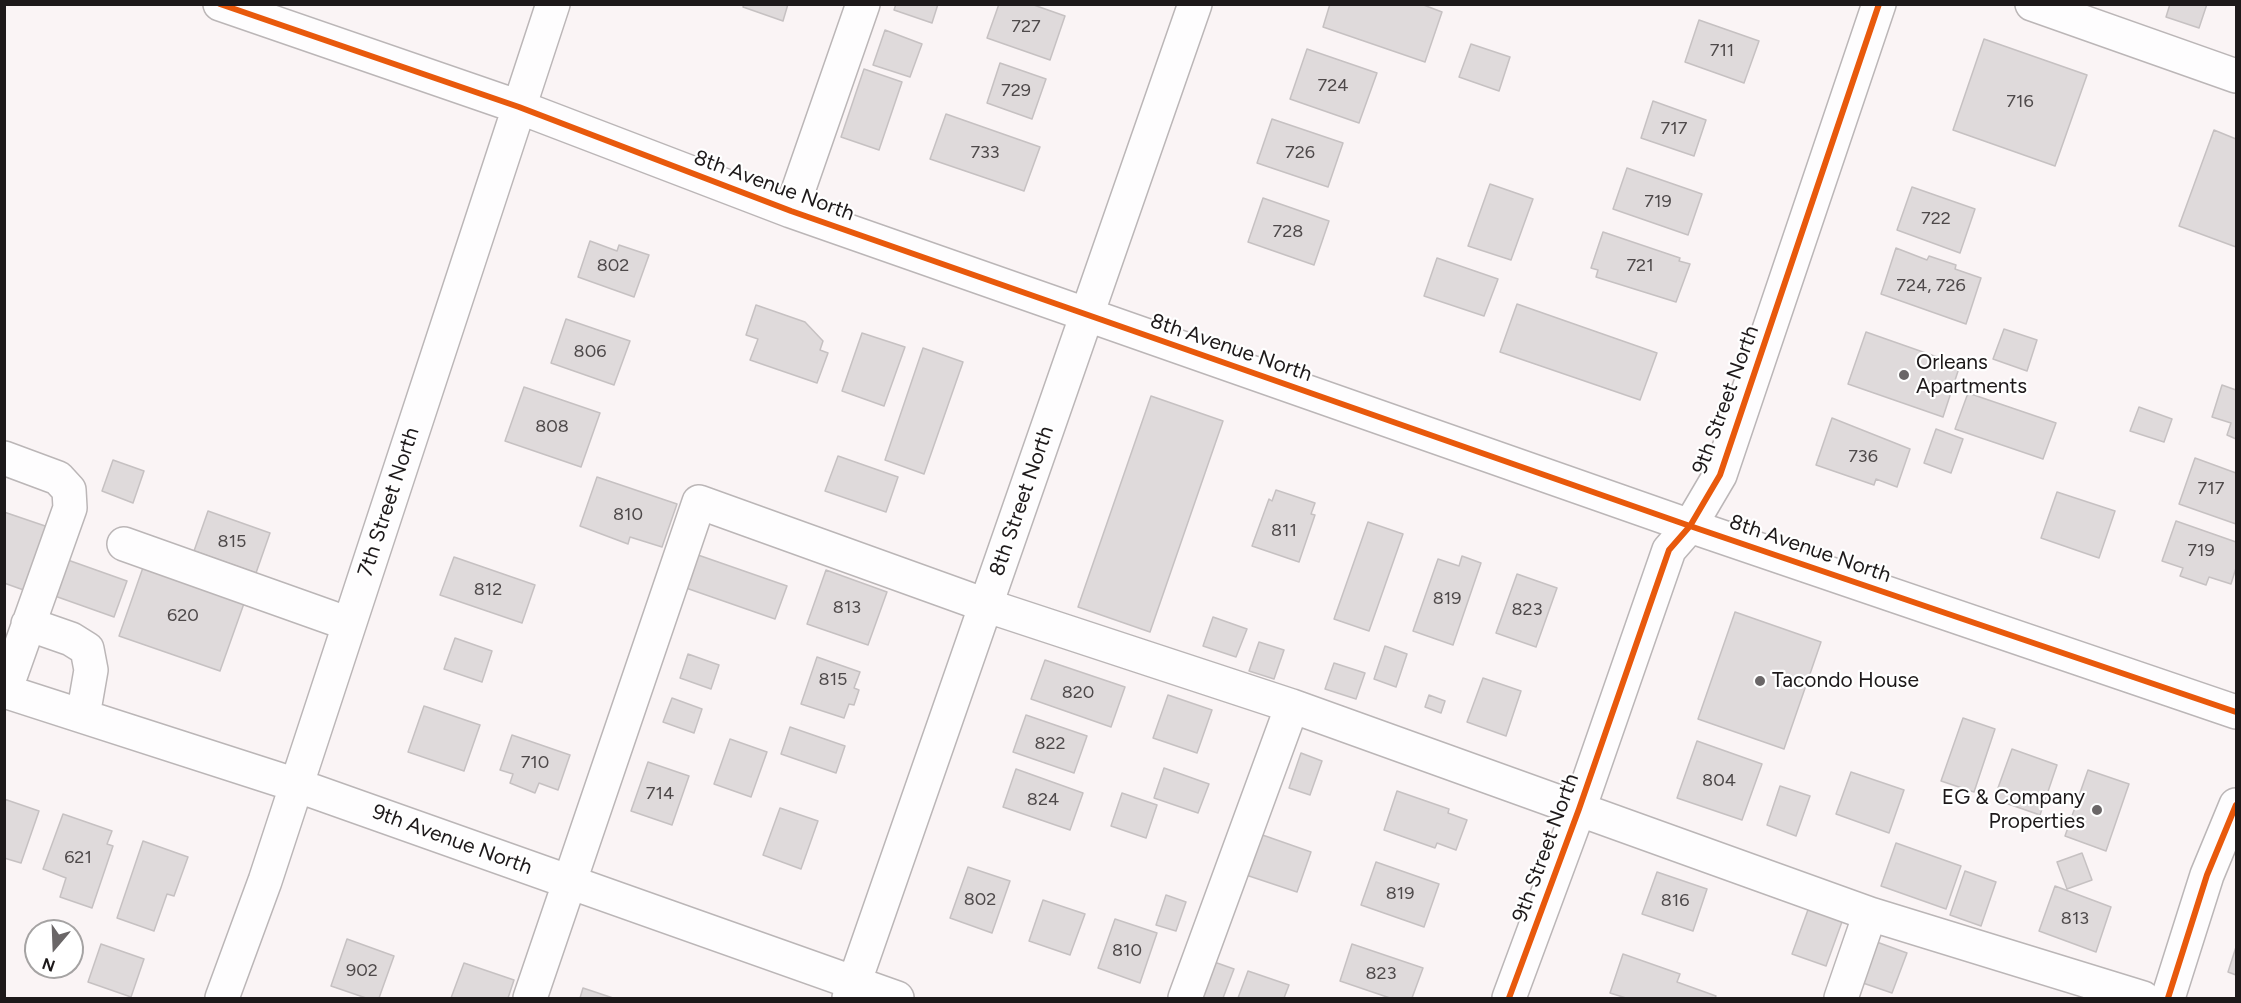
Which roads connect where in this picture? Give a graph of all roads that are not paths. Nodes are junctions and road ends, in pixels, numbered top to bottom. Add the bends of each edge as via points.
1 (220, 4) edge
2 (553, 4) edge
3 (862, 4) edge
4 (1195, 4) edge
5 (1879, 4) edge
6 (2032, 4) edge
7 (2236, 76) edge
8 (519, 107) junction
9 (791, 211) junction
10 (1088, 315) junction
11 (4, 458) edge
12 (1690, 526) junction
13 (124, 544) dead end
14 (985, 605) junction
15 (28, 624) junction
16 (349, 624) junction
17 (5, 691) edge
18 (1292, 706) junction
19 (2236, 712) edge
20 (83, 716) junction
21 (296, 785) junction
22 (2236, 805) edge
23 (1579, 809) junction
24 (570, 882) junction
25 (1870, 914) junction
26 (852, 991) edge
27 (222, 999) edge
28 (530, 999) edge
29 (897, 999) edge
30 (1185, 999) edge
31 (1509, 999) edge
32 (1841, 999) edge
33 (2143, 999) edge
34 (2168, 999) edge

1 - 8 street, 8th Avenue North
2 - 8 street, 7th Street North
3 - 9 street
4 - 10 street, 8th Street North
5 - 12 street, 9th Street North via 1720,475
6 - 7 street
8 - 9 street, 8th Avenue North
8 - 16 street, 7th Street North
9 - 10 street, 8th Avenue North
10 - 12 street, 8th Avenue North
10 - 14 street, 8th Street North
11 - 15 street via 58,478 69,490 70,508
12 - 19 street, 8th Avenue North
12 - 23 street, 9th Street North via 1669,550
13 - 16 street
14 - 18 street
14 - 24 street via 699,502
14 - 26 street, 8th Street North
15 - 17 street
15 - 20 street via 87,649 91,670
16 - 21 street, 7th Street North
17 - 20 street, 9th Avenue North
18 - 23 street
18 - 30 street
20 - 21 street, 9th Avenue North
21 - 24 street, 9th Avenue North
21 - 27 street, 7th Street North
22 - 34 street via 2207,875
23 - 25 street
23 - 31 street, 9th Street North
24 - 26 street, 9th Avenue North
24 - 28 street
25 - 32 street
25 - 33 street
26 - 29 street, 9th Avenue North

